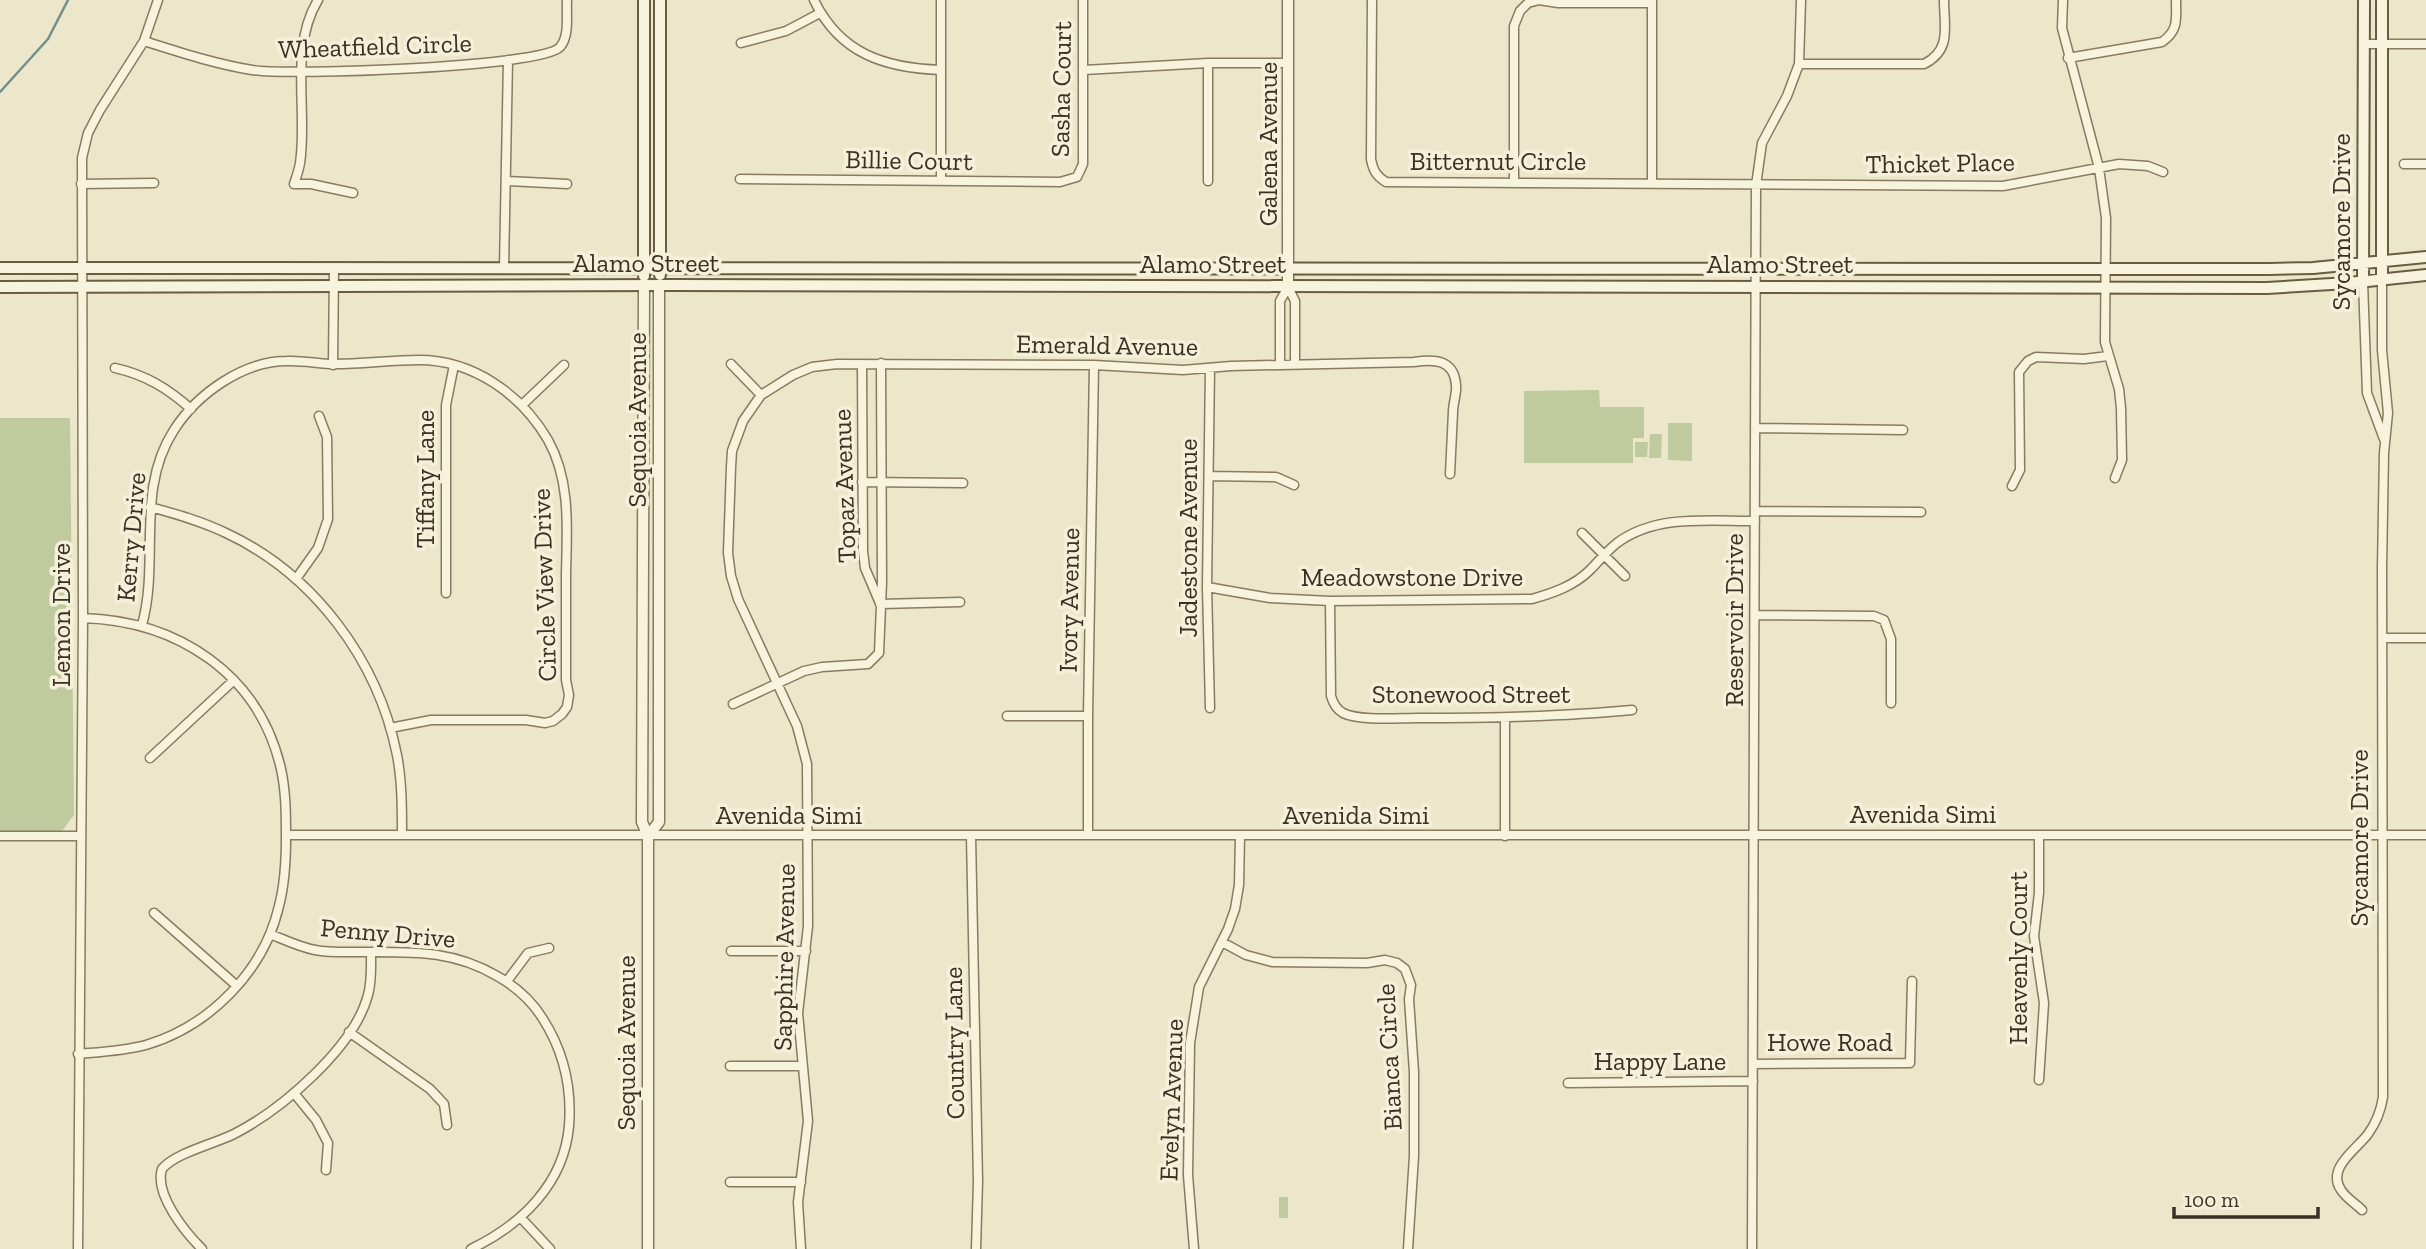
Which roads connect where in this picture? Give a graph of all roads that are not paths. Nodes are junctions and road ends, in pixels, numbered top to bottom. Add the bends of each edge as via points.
1 (158, 0) edge
2 (318, 0) edge
3 (567, 0) edge
4 (644, 0) edge
5 (660, 0) edge
6 (814, 0) edge
7 (941, 0) edge
8 (1083, 0) edge
9 (1289, 0) edge
10 (1372, 0) edge
11 (1801, 0) edge
12 (1944, 0) edge
13 (2063, 0) edge
14 (2176, 0) edge
15 (2364, 0) edge
16 (2382, 0) edge
17 (1652, 2) edge
18 (820, 13) junction
19 (144, 41) junction
20 (741, 43) dead end
21 (2364, 44) junction
22 (2382, 44) junction
23 (2426, 44) edge
24 (2068, 58) junction
25 (508, 60) junction
26 (1208, 63) junction
27 (1288, 63) junction
28 (1799, 64) junction
29 (941, 70) junction
30 (1084, 70) junction
31 (301, 71) junction
32 (2404, 164) dead end
33 (2426, 164) edge
34 (2099, 168) junction
35 (2163, 172) dead end
36 (1077, 177) joint
37 (740, 179) dead end
38 (506, 181) junction
39 (941, 181) junction
40 (1208, 181) dead end
41 (1514, 182) junction
42 (1652, 182) junction
43 (154, 183) dead end
44 (81, 184) junction
45 (568, 184) dead end
46 (1756, 185) junction
47 (353, 193) dead end
48 (2426, 257) edge
49 (2382, 261) junction
50 (2364, 263) junction
51 (0, 268) edge
52 (81, 268) junction
53 (334, 268) junction
54 (504, 268) junction
55 (1756, 268) junction
56 (644, 269) junction
57 (660, 269) junction
58 (1290, 269) junction
59 (2107, 269) junction
60 (2426, 275) edge
61 (2382, 280) junction
62 (2363, 282) junction
63 (659, 285) junction
64 (333, 286) junction
65 (644, 286) junction
66 (0, 287) edge
67 (1288, 287) junction
68 (1756, 287) junction
69 (82, 288) junction
70 (2105, 288) junction
71 (2108, 356) junction
72 (881, 363) junction
73 (731, 364) dead end
74 (862, 364) junction
75 (1280, 364) junction
76 (1295, 364) junction
77 (333, 365) junction
78 (454, 365) junction
79 (564, 365) dead end
80 (1094, 365) junction
81 (115, 368) dead end
82 (1210, 368) junction
83 (761, 395) junction
84 (523, 405) junction
85 (191, 408) junction
86 (319, 416) dead end
87 (1755, 428) junction
88 (1903, 430) dead end
89 (2385, 441) junction
90 (1450, 474) dead end
91 (1209, 476) junction
92 (2115, 478) dead end
93 (862, 482) junction
94 (880, 482) junction
95 (963, 483) dead end
96 (1294, 485) dead end
97 (2012, 486) dead end
98 (150, 507) junction
99 (1755, 511) junction
100 (1921, 512) dead end
101 (1755, 521) junction
102 (1582, 533) dead end
103 (1604, 554) junction
104 (1625, 576) dead end
105 (296, 579) junction
106 (1207, 587) junction
107 (446, 593) dead end
108 (1331, 601) junction
109 (960, 602) dead end
110 (880, 604) junction
111 (1756, 615) junction
112 (83, 618) junction
113 (142, 625) junction
114 (2382, 638) junction
115 (2426, 638) edge
116 (233, 681) junction
117 (778, 683) junction
118 (1891, 703) dead end
119 (733, 704) dead end
120 (1210, 708) dead end
121 (1632, 710) dead end
122 (1007, 716) dead end
123 (1088, 716) junction
124 (1505, 718) junction
125 (390, 728) junction
126 (150, 758) dead end
127 (286, 835) junction
128 (402, 835) junction
129 (808, 835) junction
130 (1088, 835) junction
131 (1755, 835) junction
132 (2039, 835) junction
133 (2382, 835) junction
134 (2426, 835) edge
135 (0, 836) edge
136 (80, 836) junction
137 (648, 836) junction
138 (971, 836) junction
139 (1240, 836) junction
140 (1505, 836) junction
141 (153, 913) dead end
142 (270, 934) junction
143 (1222, 942) junction
144 (548, 948) dead end
145 (731, 951) dead end
146 (806, 951) junction
147 (371, 952) junction
148 (507, 981) junction
149 (1912, 982) dead end
150 (237, 986) junction
151 (349, 1032) junction
152 (78, 1054) junction
153 (1753, 1064) junction
154 (730, 1066) dead end
155 (803, 1066) junction
156 (2039, 1080) dead end
157 (1753, 1082) junction
158 (1568, 1083) dead end
159 (294, 1093) junction
160 (446, 1125) dead end
161 (326, 1170) dead end
162 (730, 1182) dead end
163 (801, 1182) junction
164 (2362, 1210) dead end
165 (521, 1218) junction
166 (200, 1248) edge
167 (78, 1249) edge
168 (471, 1249) edge
169 (550, 1249) edge
170 (648, 1249) edge
171 (801, 1249) edge
172 (976, 1249) edge
173 (1194, 1249) edge
174 (1408, 1249) edge
175 (1752, 1249) edge

1 - 19 street, Lemon Drive
2 - 31 street via 305,37
3 - 25 street, Wheatfield Circle via 566,33 559,49
4 - 56 main road, Sequoia Avenue
5 - 57 main road, Sequoia Avenue
6 - 18 street
7 - 29 street
8 - 30 street, Sasha Court
9 - 27 street, Galena Avenue
10 - 41 street, Bitternut Circle via 1371,159 1378,177 1395,183
11 - 28 street, Reservoir Drive
12 - 28 street via 1942,50 1924,64
13 - 24 street
14 - 24 street via 2172,36 2162,42
15 - 21 main road, Sycamore Drive
16 - 22 main road, Sycamore Drive
17 - 41 street via 1539,0 1520,11 1514,26
17 - 42 street
18 - 20 street via 786,31
18 - 29 street via 841,38 870,57
19 - 31 street, Wheatfield Circle via 254,70
19 - 44 street, Lemon Drive via 88,133
21 - 22 street
21 - 50 main road, Sycamore Drive
22 - 23 street
22 - 49 main road, Sycamore Drive
24 - 34 street
25 - 31 street, Wheatfield Circle via 389,71
25 - 38 street
26 - 27 street
26 - 30 street
26 - 40 street
27 - 58 street, Galena Avenue
28 - 46 street, Reservoir Drive via 1762,143
29 - 39 street
30 - 36 street, Sasha Court via 1083,164
31 - 47 street via 300,164 293,184
32 - 33 street
34 - 35 street, Thicket Place via 2135,164
34 - 46 street, Thicket Place via 2003,186
34 - 59 street
36 - 39 street, Billie Court via 1060,182
37 - 39 street, Billie Court
38 - 45 street
38 - 54 street
41 - 42 street, Bitternut Circle
42 - 46 street, Bitternut Circle
43 - 44 street
44 - 52 street, Lemon Drive
46 - 55 street, Reservoir Drive
48 - 49 main road, Alamo Street
49 - 50 main road, Alamo Street
49 - 61 main road, Sycamore Drive
50 - 59 main road, Alamo Street via 2269,269
50 - 62 main road, Sycamore Drive
51 - 52 main road, Alamo Street
52 - 53 main road, Alamo Street
52 - 69 street, Lemon Drive
53 - 54 main road, Alamo Street
53 - 64 street
54 - 56 main road, Alamo Street
55 - 58 main road, Alamo Street
55 - 59 main road, Alamo Street
55 - 68 street, Reservoir Drive
56 - 57 main road, Alamo Street
56 - 65 main road, Sequoia Avenue
57 - 58 main road, Alamo Street
57 - 63 main road, Sequoia Avenue
58 - 67 street, Galena Avenue
59 - 70 street
60 - 61 main road, Alamo Street
61 - 62 main road, Alamo Street
61 - 89 street, Sycamore Drive via 2388,413
62 - 70 main road, Alamo Street via 2267,288
62 - 89 street, Sycamore Drive via 2367,393
63 - 65 main road, Alamo Street
63 - 67 main road, Alamo Street
63 - 137 street, Sequoia Avenue via 659,822
64 - 65 main road, Alamo Street
64 - 69 main road, Alamo Street
64 - 77 street
65 - 137 street, Sequoia Avenue via 642,822
66 - 69 main road, Alamo Street
67 - 68 main road, Alamo Street
67 - 75 street, Galena Avenue via 1280,301
67 - 76 street, Galena Avenue via 1295,301
68 - 70 main road, Alamo Street
68 - 87 street, Reservoir Drive
69 - 112 street, Lemon Drive
70 - 71 street
71 - 92 street via 2121,408 2122,460
71 - 97 street via 2044,356 2029,360 2019,372 2020,470
72 - 74 street, Emerald Avenue
72 - 80 street, Emerald Avenue
72 - 94 street, Topaz Avenue
73 - 83 street
74 - 83 street, Emerald Avenue via 812,367
74 - 93 street, Topaz Avenue
75 - 76 street, Emerald Avenue
75 - 82 street, Emerald Avenue
76 - 90 street, Emerald Avenue via 1430,359 1444,363 1454,374 1456,386
77 - 78 street, Circle View Drive via 420,360
77 - 85 street, Kerry Drive via 286,360 253,368 220,384
78 - 84 street, Circle View Drive via 492,382
78 - 107 street, Tiffany Lane via 446,405
79 - 84 street
80 - 82 street, Emerald Avenue
80 - 123 street, Ivory Avenue
81 - 85 street via 155,381
82 - 91 street, Jadestone Avenue
83 - 117 street, Sapphire Avenue via 743,421 732,451 728,553 738,598
84 - 125 street, Circle View Drive via 550,443 565,492 567,707 558,718 545,723 430,720
85 - 98 street, Kerry Drive via 162,453
86 - 105 street via 327,437 328,519 318,548
87 - 88 street
87 - 99 street, Reservoir Drive
89 - 114 street, Sycamore Drive
91 - 96 street via 1276,477
91 - 106 street, Jadestone Avenue
93 - 94 street
93 - 110 street, Topaz Avenue via 865,568
94 - 95 street
94 - 110 street, Topaz Avenue
98 - 105 street via 227,533
98 - 113 street, Kerry Drive via 149,593
99 - 100 street
99 - 101 street, Reservoir Drive
101 - 103 street, Meadowstone Drive via 1660,524 1629,536
101 - 111 street, Reservoir Drive
102 - 103 street
103 - 104 street
103 - 108 street, Meadowstone Drive via 1572,584 1532,599
105 - 125 street via 352,645 375,685
106 - 108 street, Meadowstone Drive via 1270,598
106 - 120 street, Jadestone Avenue
108 - 124 street, Stonewood Street via 1331,696 1341,712 1393,718
109 - 110 street
110 - 117 street, Topaz Avenue via 880,645 874,660 859,666 804,671
111 - 118 street via 1874,616 1884,620 1891,639
111 - 131 street, Reservoir Drive
112 - 113 street
112 - 136 street, Lemon Drive
113 - 116 street via 191,646
114 - 115 street
114 - 133 street, Sycamore Drive
116 - 126 street
116 - 127 street via 258,713 275,749 284,788
117 - 119 street, Topaz Avenue
117 - 129 street, Sapphire Avenue via 803,742
121 - 124 street, Stonewood Street
122 - 123 street
123 - 130 street, Ivory Avenue
124 - 140 street
125 - 128 street via 401,780
127 - 128 street, Avenida Simi
127 - 142 street via 284,884
128 - 137 street, Avenida Simi
129 - 137 street, Avenida Simi
129 - 138 street, Avenida Simi
129 - 146 street, Sapphire Avenue
130 - 138 street, Avenida Simi
130 - 139 street, Avenida Simi
131 - 132 street, Avenida Simi
131 - 140 street, Avenida Simi
131 - 153 street, Reservoir Drive
132 - 133 street, Avenida Simi
132 - 156 street, Heavenly Court via 2034,936 2044,1003
133 - 134 street, Avenida Simi
133 - 164 street, Sycamore Drive via 2383,1097 2368,1133 2338,1174 2340,1189
135 - 136 street
136 - 152 street, Lemon Drive
137 - 170 street, Sequoia Avenue
138 - 172 street, Country Lane
139 - 140 street, Avenida Simi
139 - 143 street, Evelyn Avenue via 1236,909
141 - 150 street
142 - 147 street, Penny Drive via 315,950
142 - 150 street
143 - 173 street, Evelyn Avenue via 1199,987 1189,1043 1188,1175
143 - 174 street, Bianca Circle via 1272,962 1385,960 1405,969 1411,985 1415,1156
144 - 148 street via 528,953
145 - 146 street
146 - 155 street, Sapphire Avenue via 798,1013
147 - 148 street, Penny Drive via 449,956
147 - 151 street via 368,996
148 - 165 street, Penny Drive via 531,1003 551,1032 565,1067 570,1098 569,1128 559,1163 542,1194
149 - 153 street, Howe Road via 1910,1063
150 - 152 street via 206,1015 167,1037 126,1050
151 - 159 street
151 - 160 street via 430,1089 444,1104
152 - 167 street, Lemon Drive
153 - 157 street, Reservoir Drive
154 - 155 street
155 - 163 street, Sapphire Avenue via 808,1121
157 - 158 street, Happy Lane
157 - 175 street, Reservoir Drive
159 - 161 street via 328,1143
159 - 166 street via 234,1134 173,1159 162,1169 160,1183 170,1207
162 - 163 street
163 - 171 street, Sapphire Avenue
165 - 168 street, Penny Drive
165 - 169 street

